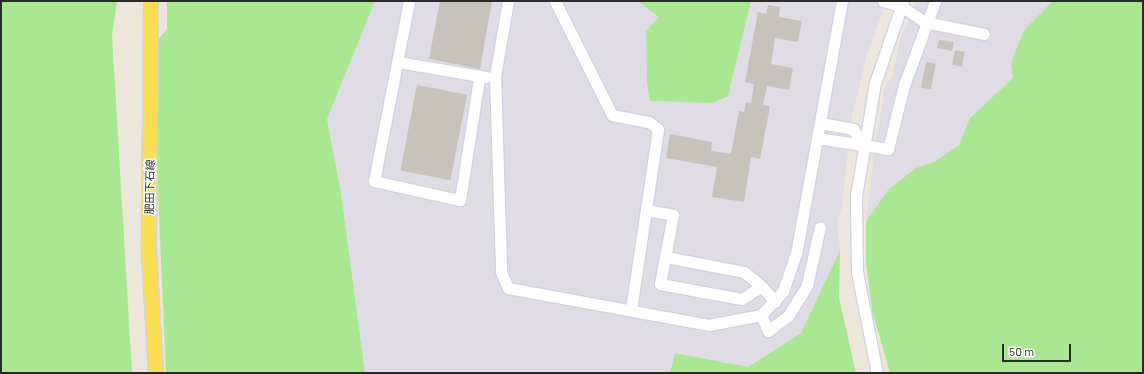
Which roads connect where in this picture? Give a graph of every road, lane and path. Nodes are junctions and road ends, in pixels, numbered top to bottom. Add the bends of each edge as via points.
1 (151, 1) edge
2 (409, 1) edge
3 (508, 1) edge
4 (555, 1) edge
5 (842, 1) edge
6 (883, 1) edge
7 (935, 1) edge
8 (902, 4) edge
9 (925, 22) junction
10 (984, 34) dead end
11 (398, 62) junction
12 (495, 76) junction
13 (479, 78) junction
14 (820, 123) junction
15 (817, 138) junction
16 (863, 146) junction
17 (646, 210) junction
18 (820, 227) dead end
19 (796, 254) junction
20 (666, 257) junction
21 (812, 261) junction
22 (761, 286) junction
23 (775, 301) junction
24 (631, 310) junction
25 (761, 315) junction
26 (156, 373) edge
27 (877, 373) edge

1 - 26 main road, 肥田下石線 via 149,253
2 - 11 street
3 - 12 street
4 - 17 street via 612,115 649,122 658,129
5 - 14 street
6 - 8 street
7 - 9 street
8 - 9 street
8 - 16 street via 875,83
9 - 10 street
9 - 16 street via 904,85 888,149
11 - 13 street
11 - 13 street via 374,181 460,200
12 - 13 street
12 - 24 street via 501,272 508,288
14 - 15 street
14 - 16 street via 853,129
15 - 16 street
15 - 19 street
16 - 27 street via 856,196 857,272
17 - 20 street via 673,215
17 - 24 street
18 - 21 street
19 - 21 street
19 - 23 street via 783,291
20 - 22 street via 744,272
20 - 22 street via 660,284 742,298
21 - 25 street via 808,285 788,316 768,331
22 - 23 street
23 - 25 street
24 - 25 street via 709,325

